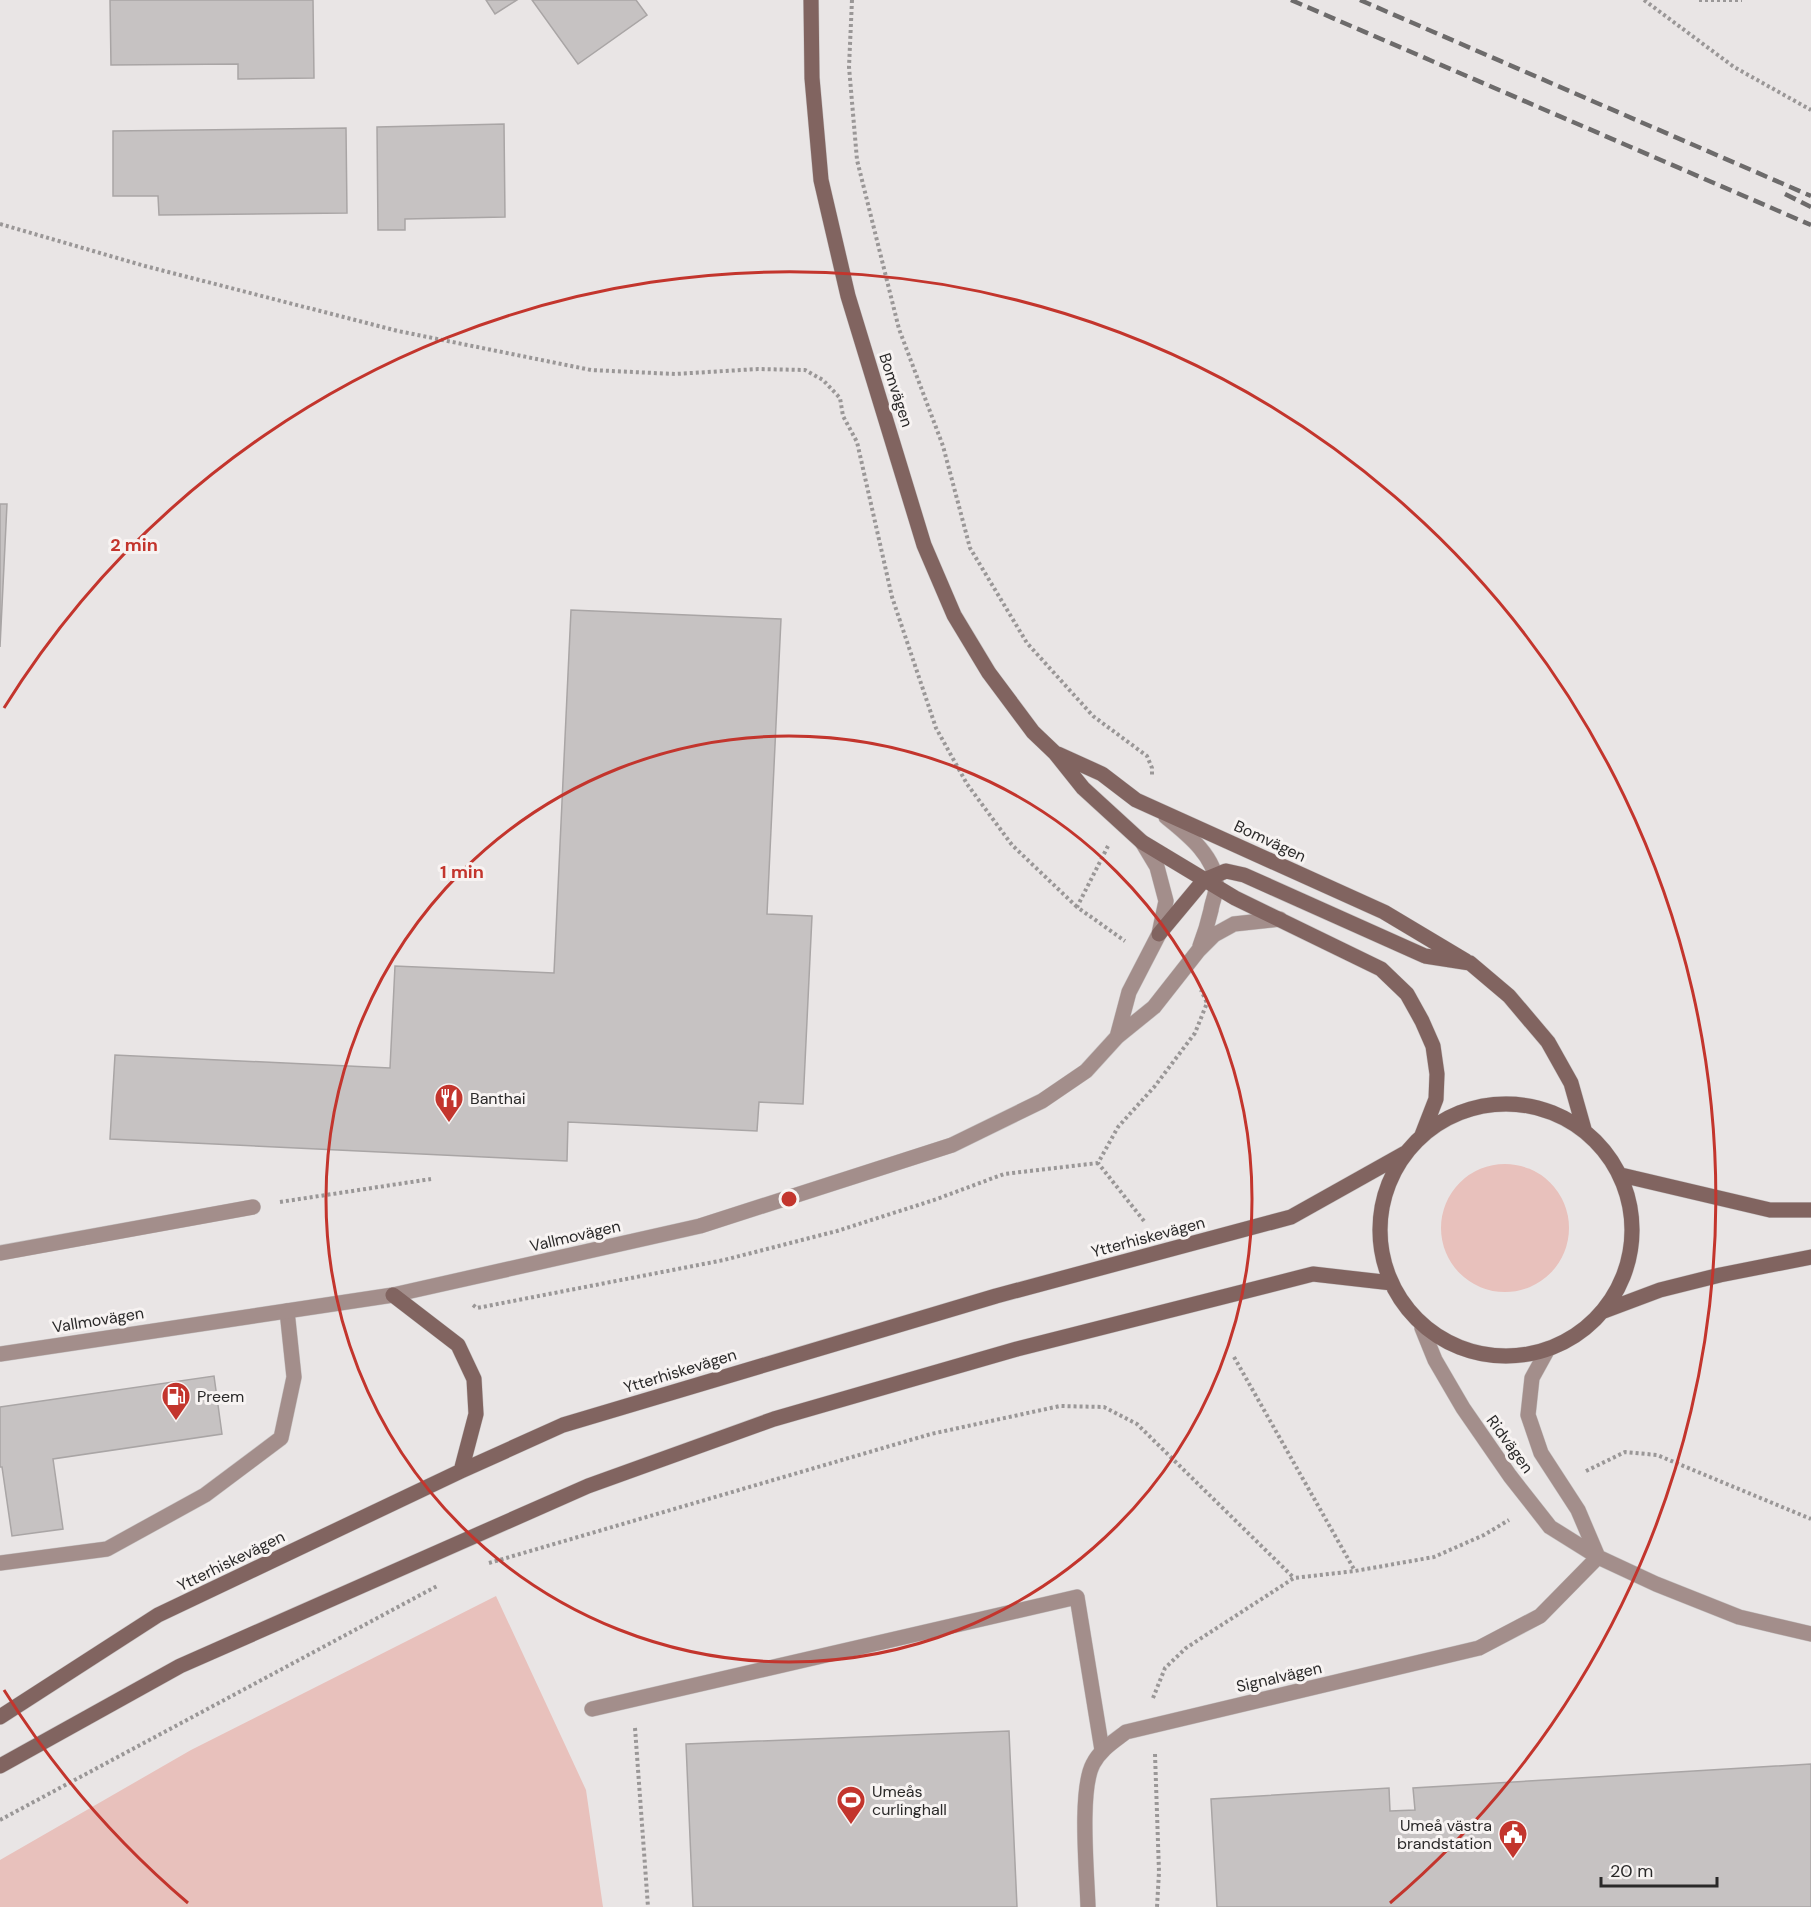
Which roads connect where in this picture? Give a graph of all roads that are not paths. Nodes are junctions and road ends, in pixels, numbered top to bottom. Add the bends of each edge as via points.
1 (811, 0) edge
2 (1055, 753) junction
3 (1157, 810) junction
4 (1142, 842) junction
5 (1212, 880) junction
6 (1280, 920) junction
7 (1159, 934) junction
8 (1198, 951) junction
9 (1470, 963) junction
10 (1117, 1037) junction
11 (1584, 1129) junction
12 (1422, 1135) junction
13 (1407, 1152) junction
14 (1621, 1175) junction
15 (253, 1207) road end
16 (1811, 1210) edge
17 (0, 1253) edge
18 (1811, 1257) edge
19 (1392, 1283) junction
20 (393, 1295) junction
21 (287, 1311) junction
22 (1604, 1311) junction
23 (1422, 1328) junction
24 (1548, 1349) junction
25 (0, 1354) edge
26 (461, 1471) junction
27 (1598, 1557) junction
28 (0, 1563) edge
29 (1811, 1634) edge
30 (592, 1709) dead end
31 (0, 1717) edge
32 (1102, 1750) junction
33 (0, 1766) edge
34 (1088, 1907) edge

1 - 2 main road, Bomvägen via 812,78 821,180 848,296 924,545 954,615 989,673 1033,732
2 - 3 main road, Bomvägen via 1102,774 1136,800
2 - 4 main road, Bomvägen via 1083,788
3 - 5 street via 1189,835 1204,853
3 - 9 main road, Bomvägen via 1384,912
4 - 5 main road, Bomvägen
4 - 7 street, Vallmovägen via 1157,867 1166,901
5 - 6 main road, Bomvägen
5 - 7 main road
5 - 8 street, Vallmovägen via 1208,927
5 - 9 main road, Bomvägen via 1226,871 1244,875 1425,957
6 - 8 street, Vallmovägen via 1234,924 1214,935
6 - 12 main road, Bomvägen via 1382,969 1407,994 1433,1046 1437,1074 1436,1099
7 - 10 street, Vallmovägen via 1129,992
8 - 10 street, Vallmovägen via 1154,1007
9 - 11 main road, Bomvägen via 1509,996 1548,1042 1571,1083
10 - 20 street, Vallmovägen via 1086,1071 1042,1101 952,1145 700,1226
11 - 12 main road via 1547,1111 1511,1103 1479,1107 1446,1119
11 - 14 main road via 1604,1149
12 - 13 main road
13 - 19 main road via 1383,1199 1380,1232 1383,1258
13 - 26 main road, Ytterhiskevägen via 1291,1217 996,1296 563,1425
14 - 16 main road via 1770,1210
14 - 22 main road via 1632,1215 1631,1251 1621,1284
15 - 17 street
18 - 22 main road via 1660,1290
19 - 23 main road
19 - 33 main road via 1313,1274 1017,1349 774,1419 588,1486 180,1666
20 - 21 street, Vallmovägen
20 - 26 main road via 458,1345 474,1379 476,1414
21 - 25 street, Vallmovägen
21 - 28 street via 294,1377 281,1438 205,1495 106,1549
22 - 24 main road via 1578,1334
23 - 24 main road via 1451,1345 1480,1354 1523,1355
23 - 27 street, Ridvägen via 1435,1360 1463,1408 1532,1505 1550,1527
24 - 27 street, Ridvägen via 1532,1378 1528,1415 1541,1453 1578,1510
26 - 31 main road, Ytterhiskevägen via 158,1615
27 - 29 street, Ridvägen via 1739,1617
27 - 32 street, Signalvägen via 1540,1616 1479,1648 1126,1732
30 - 32 street via 1077,1597
32 - 34 street, Signalvägen via 1092,1766 1085,1793

